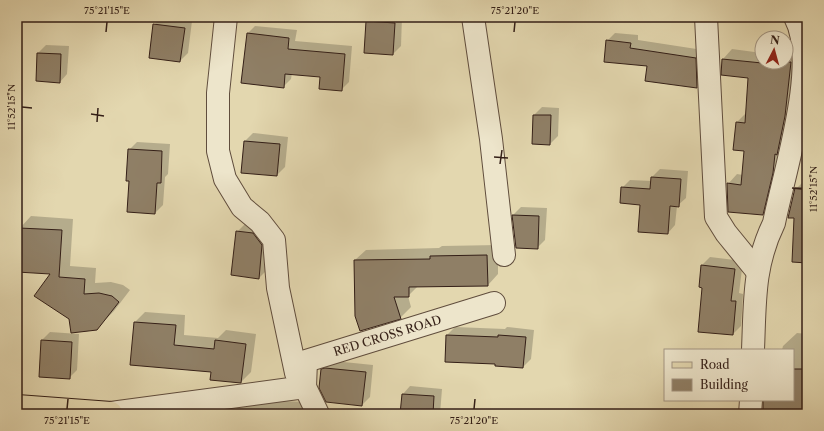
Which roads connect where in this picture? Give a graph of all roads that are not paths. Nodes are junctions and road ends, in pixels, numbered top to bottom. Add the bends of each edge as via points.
1 (226, 17) edge
2 (473, 17) edge
3 (706, 17) edge
4 (795, 17) edge
5 (504, 255) dead end
6 (757, 271) junction
7 (494, 303) dead end
8 (753, 349) edge
9 (305, 387) junction
10 (751, 401) edge
11 (17, 406) edge
12 (111, 413) edge
13 (318, 414) edge
14 (750, 414) edge

1 - 9 street via 218,93 218,151 225,179 242,207 260,222 274,240 278,288 296,374
2 - 5 street
3 - 6 street via 716,217
4 - 6 street via 800,27 804,54 800,103 774,223 765,241
6 - 8 street
7 - 9 street, RED CROSS ROAD via 306,361
9 - 12 street
9 - 13 street
10 - 14 street
11 - 12 main road

